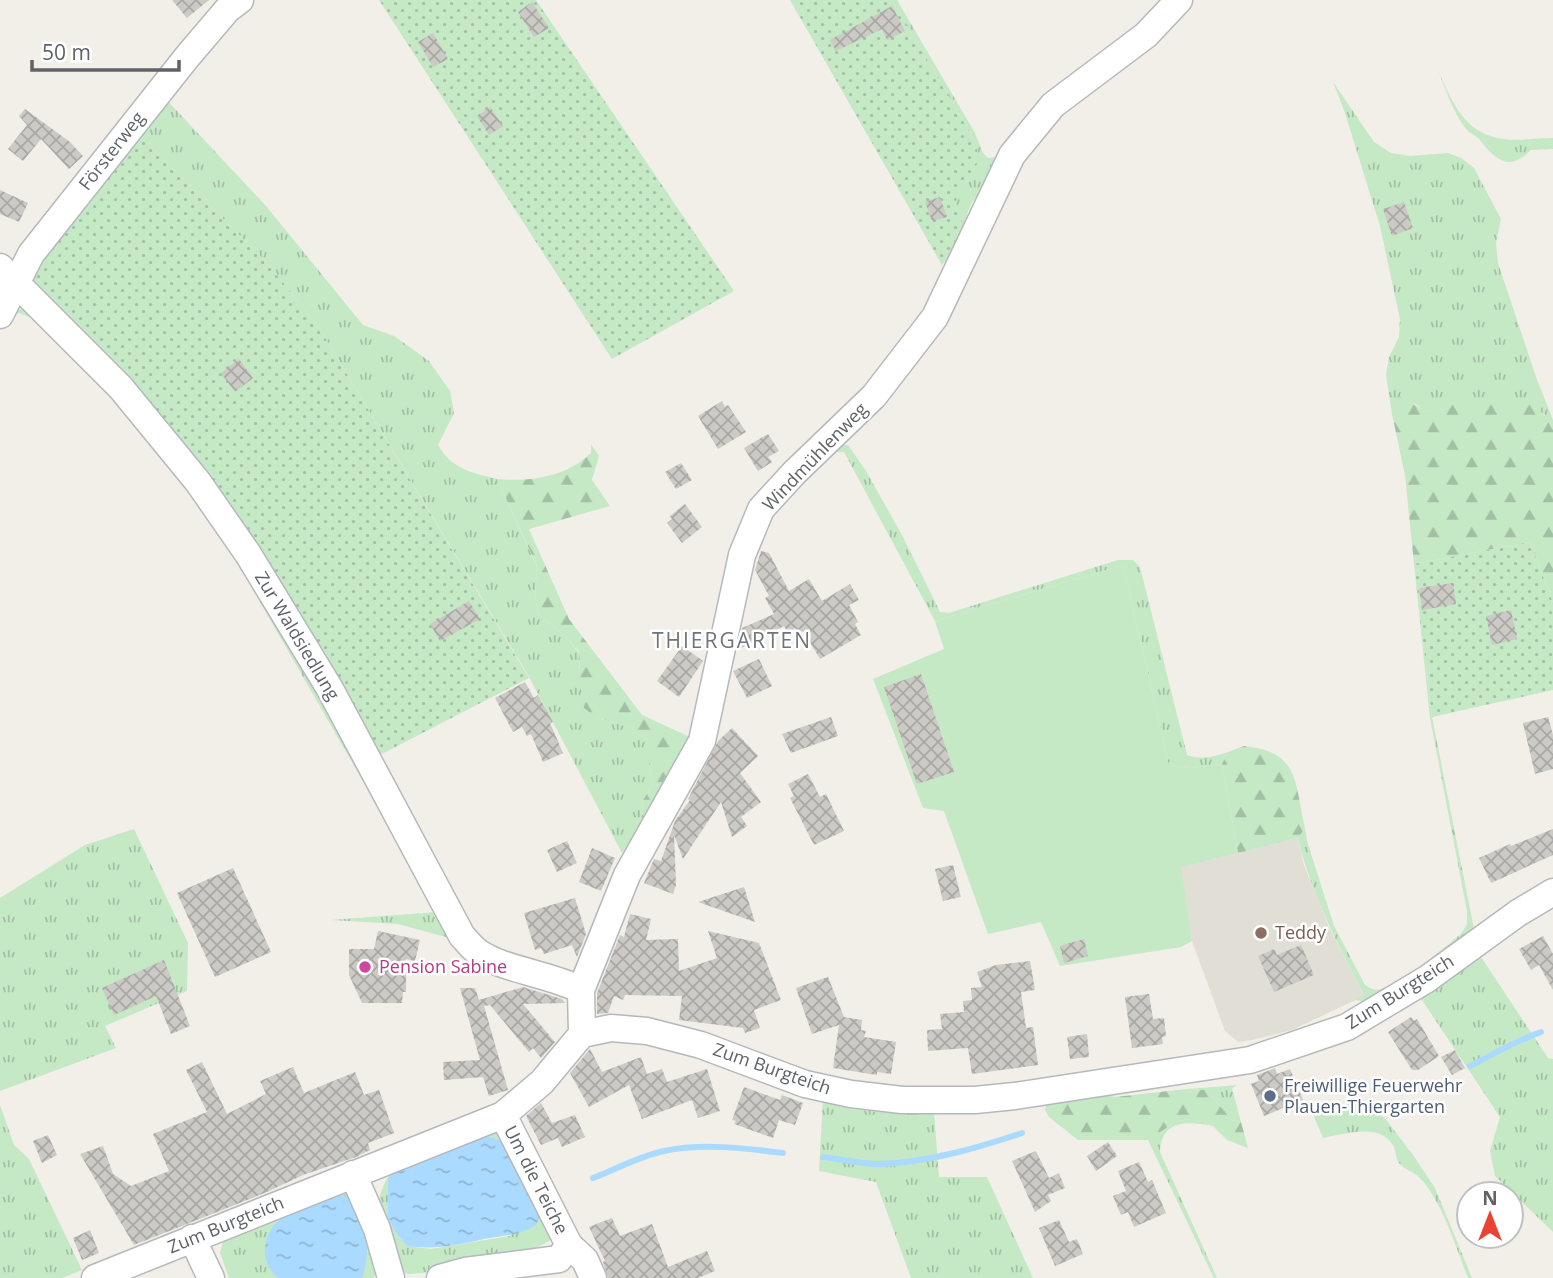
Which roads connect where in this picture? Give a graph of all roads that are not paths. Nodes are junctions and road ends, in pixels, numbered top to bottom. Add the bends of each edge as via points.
1 (240, 0) edge
2 (1179, 0) edge
3 (7, 275) edge
4 (0, 315) edge
5 (1553, 892) edge
6 (581, 990) junction
7 (582, 1034) junction
8 (503, 1115) junction
9 (353, 1174) junction
10 (192, 1238) junction
11 (569, 1245) junction
12 (95, 1278) edge
13 (211, 1278) edge
14 (391, 1278) edge
15 (440, 1278) edge
16 (593, 1278) edge

1 - 3 street, Försterweg via 147,107 31,254
2 - 6 street, Windmühlenweg via 1146,35 1053,105 1012,155 935,317 874,396 761,509 742,555 702,741 627,875
3 - 4 street, Försterweg
3 - 6 street, Zur Waldsiedlung via 121,388 198,482 248,554 330,689 462,936 494,960
5 - 7 street, Zum Burgteich via 1427,979 1347,1027 1250,1060 1015,1096 947,1101 851,1094 805,1084 701,1045 647,1031 611,1028
6 - 7 street, Windmühlenweg
7 - 8 street, Zum Burgteich via 542,1082
8 - 9 street, Zum Burgteich
8 - 11 street, Um die Teiche
9 - 10 street, Zum Burgteich
9 - 14 street via 377,1229
10 - 12 street, Zum Burgteich
10 - 13 street
11 - 15 street, Um die Teiche via 559,1259
11 - 16 street, Um die Teiche via 585,1261

